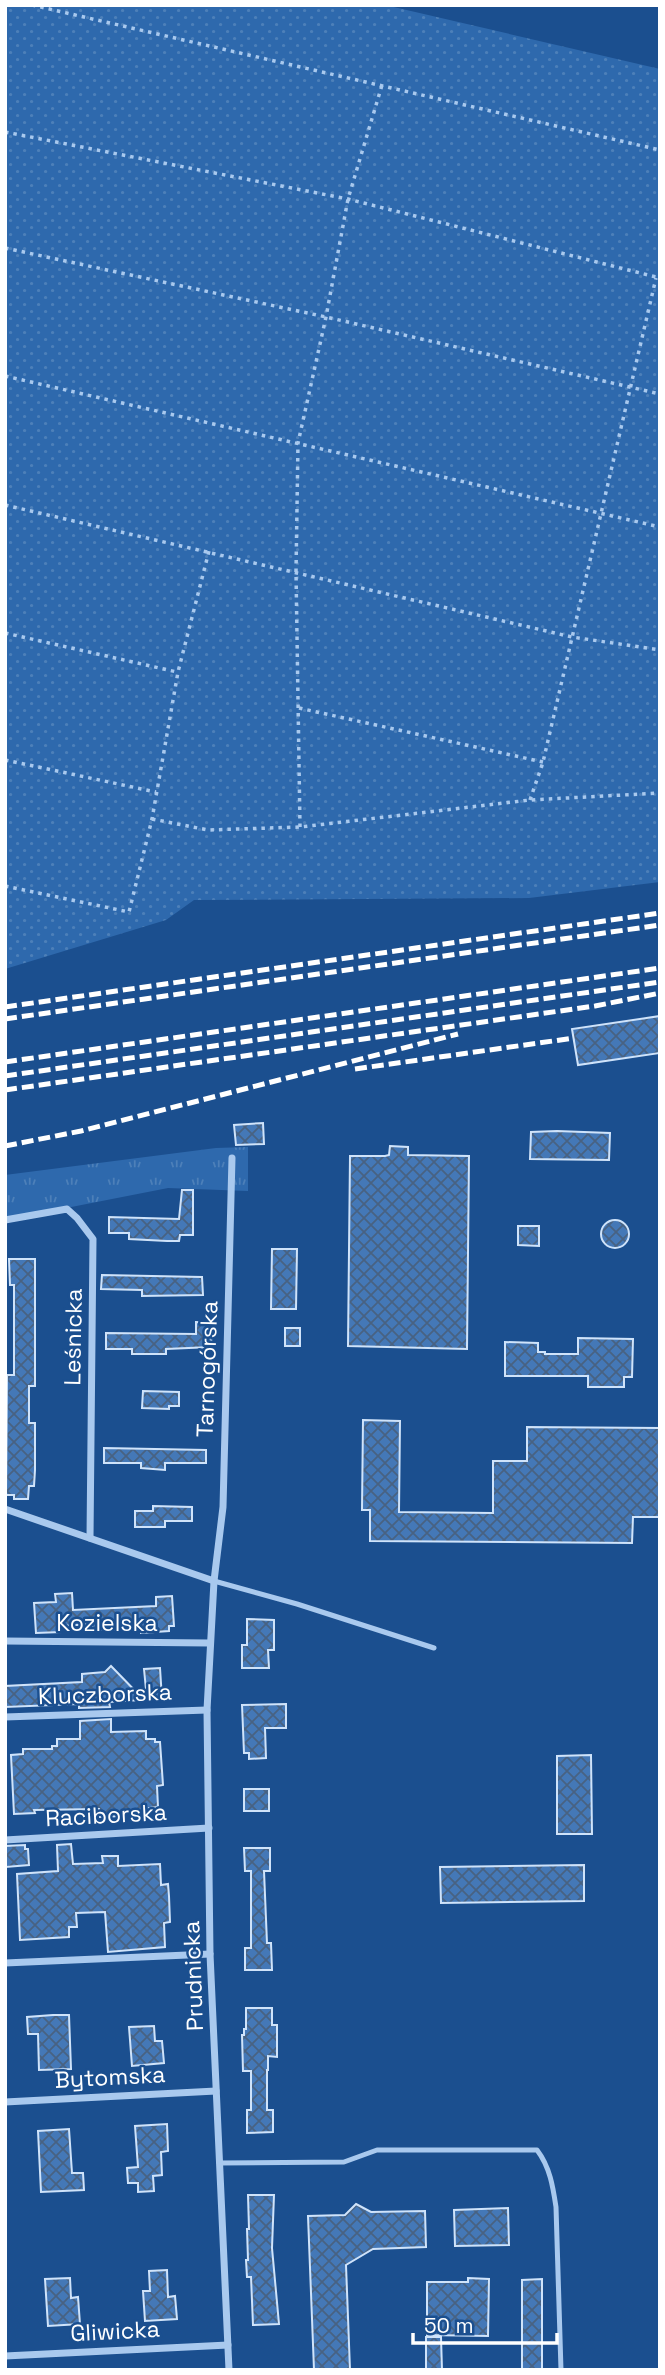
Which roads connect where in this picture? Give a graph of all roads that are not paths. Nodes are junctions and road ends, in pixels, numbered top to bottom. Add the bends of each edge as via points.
1 (232, 1158) dead end
2 (5, 1220) edge
3 (5, 1509) edge
4 (90, 1538) junction
5 (214, 1581) junction
6 (5, 1642) edge
7 (209, 1643) junction
8 (434, 1648) dead end
9 (207, 1710) junction
10 (5, 1717) edge
11 (209, 1828) junction
12 (5, 1840) edge
13 (210, 1954) junction
14 (5, 1963) edge
15 (216, 2091) junction
16 (5, 2102) edge
17 (219, 2163) junction
18 (228, 2345) junction
19 (5, 2356) edge
20 (229, 2370) edge
21 (561, 2370) edge

1 - 5 street, Tarnogórska via 223,1507
2 - 4 street, Leśnicka via 67,1209 93,1239
3 - 4 street
4 - 5 street
5 - 7 street, Prudnicka
5 - 8 lane
6 - 7 street, Kozielska
7 - 9 street, Prudnicka
9 - 10 street, Kluczborska
9 - 11 street, Prudnicka
11 - 12 street, Raciborska
11 - 13 street, Prudnicka
13 - 14 street
13 - 15 street, Prudnicka
15 - 16 street, Bytomska
15 - 17 street, Prudnicka
17 - 18 street, Prudnicka
17 - 21 lane via 344,2162 377,2150 537,2150 553,2185
18 - 19 street, Gliwicka
18 - 20 street, Prudnicka

